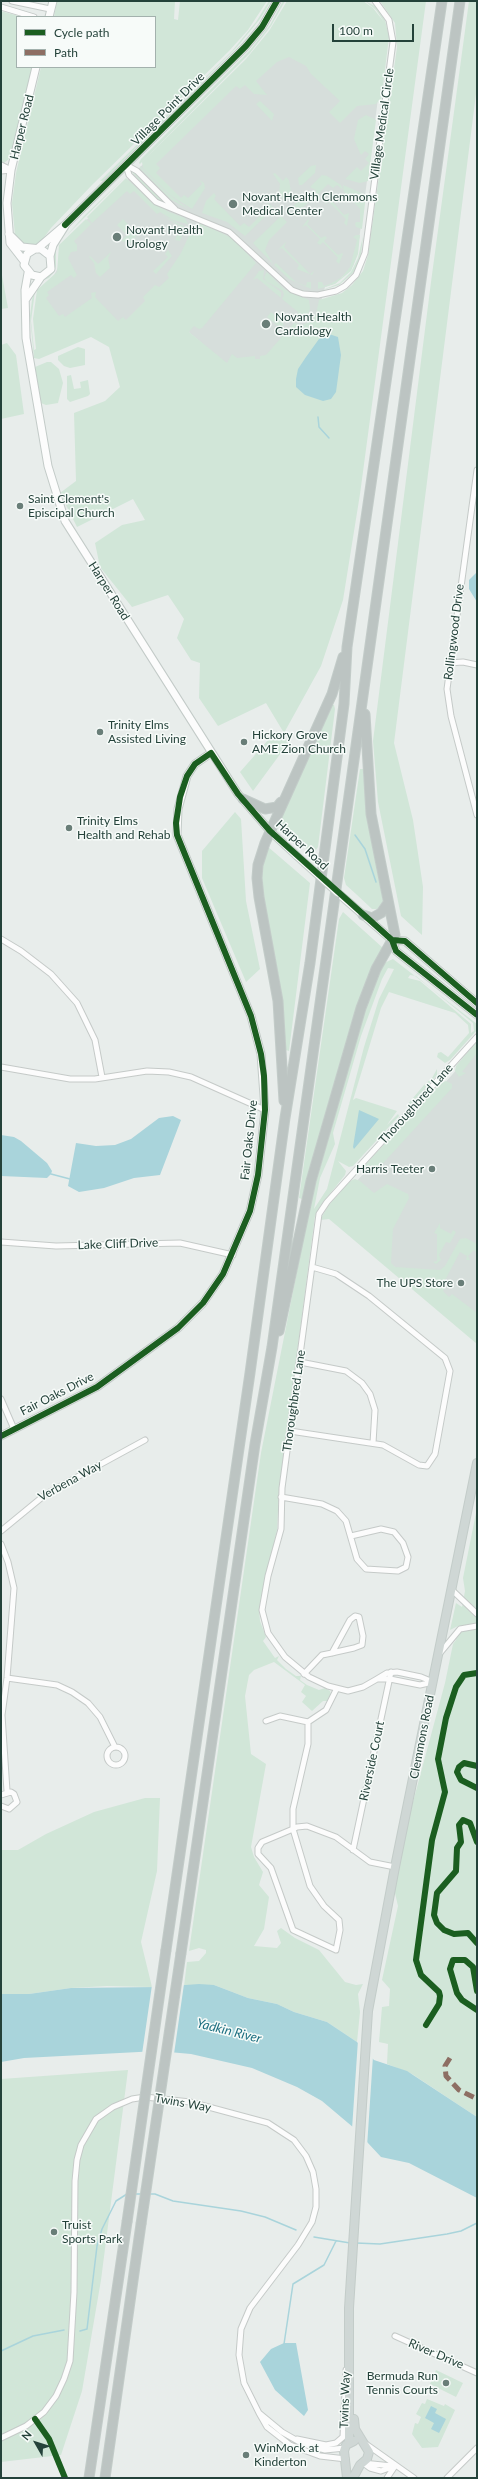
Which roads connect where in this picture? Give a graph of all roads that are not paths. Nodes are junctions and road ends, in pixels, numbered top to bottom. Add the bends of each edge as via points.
1 (12, 1) edge
2 (52, 1) edge
3 (278, 1) edge
4 (375, 1) edge
5 (442, 1) edge
6 (460, 1) edge
7 (22, 3) junction
8 (1, 7) edge
9 (50, 9) junction
10 (19, 13) junction
11 (30, 16) edge
12 (48, 16) edge
13 (36, 68) edge
14 (1, 165) edge
15 (126, 166) junction
16 (11, 170) junction
17 (1, 171) edge
18 (175, 209) junction
19 (65, 225) junction
20 (9, 234) junction
21 (36, 249) junction
22 (50, 256) junction
23 (24, 261) junction
24 (28, 273) junction
25 (40, 277) junction
26 (26, 299) junction
27 (477, 470) edge
28 (475, 499) edge
29 (347, 647) junction
30 (449, 663) junction
31 (477, 665) edge
32 (363, 704) junction
33 (211, 753) junction
34 (243, 799) junction
35 (284, 799) junction
36 (477, 815) edge
37 (270, 831) junction
38 (388, 903) junction
39 (363, 915) junction
40 (1, 939) edge
41 (392, 940) junction
42 (477, 1003) edge
43 (477, 1015) edge
44 (477, 1037) edge
45 (1, 1067) edge
46 (102, 1077) junction
47 (265, 1110) junction
48 (285, 1118) junction
49 (1, 1242) edge
50 (233, 1255) junction
51 (312, 1267) junction
52 (272, 1347) junction
53 (300, 1362) junction
54 (1, 1399) edge
55 (14, 1428) junction
56 (290, 1431) junction
57 (1, 1436) edge
58 (145, 1440) dead end
59 (372, 1443) junction
60 (477, 1463) edge
61 (281, 1497) junction
62 (1, 1531) edge
63 (351, 1536) junction
64 (1, 1544) edge
65 (451, 1589) junction
66 (477, 1614) edge
67 (477, 1626) edge
68 (332, 1653) junction
69 (439, 1656) junction
70 (391, 1672) junction
71 (304, 1674) junction
72 (7, 1678) junction
73 (377, 1679) junction
74 (390, 1679) junction
75 (432, 1682) junction
76 (336, 1690) junction
77 (266, 1721) dead end
78 (308, 1722) junction
79 (115, 1747) dead end
80 (7, 1791) junction
81 (1, 1795) edge
82 (1, 1806) edge
83 (293, 1829) junction
84 (353, 1850) junction
85 (395, 1867) junction
86 (349, 2333) junction
87 (395, 2336) dead end
88 (477, 2373) edge
89 (351, 2405) junction
90 (259, 2413) junction
91 (1, 2438) edge
92 (292, 2438) junction
93 (364, 2443) junction
94 (347, 2445) junction
95 (477, 2448) edge
96 (346, 2460) junction
97 (362, 2464) junction
98 (394, 2466) junction
99 (89, 2478) edge
100 (104, 2478) edge
101 (347, 2478) edge
102 (353, 2478) edge
103 (387, 2478) edge
104 (414, 2478) edge
105 (447, 2478) edge

1 - 7 street
2 - 9 main road
3 - 15 main road, Village Point Drive via 262,27 246,46
4 - 18 street, Village Medical Circle via 389,20 393,42 365,253 360,267 351,280 345,286 326,294 308,295 297,292 287,286 229,232
5 - 29 highway
6 - 32 highway
7 - 9 street
7 - 10 street
8 - 10 street
9 - 12 main road
10 - 11 street
13 - 16 main road, Harper Road
14 - 16 street
15 - 18 street, Village Medical Circle via 137,171
15 - 18 street, Village Medical Circle via 129,175 156,202 165,208
15 - 19 main road, Village Point Drive
16 - 17 street
16 - 20 main road, Harper Road via 6,203
19 - 21 main road, Village Point Drive
19 - 22 main road, Village Point Drive via 63,233 53,245
20 - 21 main road via 22,247
20 - 23 main road, Harper Road via 10,243
21 - 22 main road via 45,250
21 - 23 main road via 27,254
22 - 25 main road via 51,269
23 - 24 main road
24 - 25 main road
24 - 26 main road, Harper Road
25 - 26 main road
26 - 33 main road, Harper Road via 26,338 48,466 58,504 76,539
27 - 28 street, Rollingwood Drive
28 - 30 street, Rollingwood Drive
29 - 35 highway via 332,694
29 - 48 highway via 344,704 314,932
30 - 31 street
30 - 36 street, Rollingwood Drive via 447,688 451,716
32 - 38 highway via 368,790 375,842
32 - 52 highway
33 - 34 main road, Harper Road
33 - 47 main road, Fair Oaks Drive via 195,764 187,776 178,809 177,835 253,1023 261,1054
34 - 35 highway via 255,806 271,810
34 - 37 main road, Harper Road
35 - 37 highway
37 - 39 main road, Harper Road, bridge
37 - 48 highway via 260,855 257,878 278,1001
38 - 39 highway via 381,913 372,918
38 - 41 highway via 395,930
39 - 41 main road, Harper Road
40 - 46 street via 50,974 77,1004 94,1040
41 - 42 main road, Harper Road via 405,941
41 - 43 main road, Harper Road via 396,952
41 - 52 highway via 374,973 361,1008 313,1175 278,1333
44 - 51 street, Thoroughbred Lane via 323,1207 317,1219
45 - 46 street via 70,1079
46 - 47 street via 147,1071 168,1072 191,1077
47 - 50 main road, Fair Oaks Drive via 258,1175 250,1212
48 - 99 highway, bridge
49 - 50 street, Lake Cliff Drive via 56,1246 180,1243
50 - 55 main road, Fair Oaks Drive via 203,1303 178,1328 97,1387
51 - 53 street, Thoroughbred Lane
51 - 59 street via 336,1274 365,1293 445,1358 450,1367 435,1454 430,1464 419,1466 392,1449
52 - 100 highway, bridge via 254,1452
53 - 56 street, Thoroughbred Lane
53 - 59 street via 346,1371 362,1383 370,1394 375,1410
54 - 55 street
55 - 57 main road, Fair Oaks Drive
56 - 59 street
56 - 61 street, Thoroughbred Lane
58 - 62 street, Verbena Way via 46,1494
60 - 65 main road, Clemmons Road
61 - 63 street via 332,1507 344,1518
61 - 71 street, Thoroughbred Lane via 281,1529 268,1576 263,1620 269,1636
63 - 63 street via 357,1559 366,1569 398,1571 406,1567 408,1557 403,1543 394,1532 381,1530
64 - 72 street via 14,1588
65 - 66 street
65 - 69 main road, Clemmons Road
67 - 69 street via 460,1629
68 - 68 street via 362,1645 359,1617 355,1616 350,1620
68 - 71 street via 319,1656
69 - 75 main road, Clemmons Road
70 - 73 street
70 - 74 street, Riverside Court
70 - 75 street via 421,1677
71 - 76 street, Thoroughbred Lane
72 - 79 street via 57,1685 72,1692 88,1703 100,1717
72 - 80 street via 2,1715
73 - 74 street, Thoroughbred Lane
73 - 76 street, Thoroughbred Lane via 357,1689
74 - 75 street, Thoroughbred Lane via 420,1685
74 - 84 street, Riverside Court
75 - 85 main road, Clemmons Road
76 - 78 street via 326,1710
77 - 78 street via 286,1716
78 - 83 street via 308,1744 293,1809
80 - 81 street
80 - 82 street via 14,1794 15,1805 8,1809
83 - 83 street via 262,1842 258,1854 271,1868 293,1930 336,1950 340,1922 324,1906 310,1886
83 - 84 street via 307,1826 316,1829 342,1841
84 - 85 street via 370,1862
85 - 86 main road, Clemmons Road via 368,2011
86 - 89 main road, Clemmons Road
86 - 92 street, Twins Way via 343,2437 336,2443 326,2445
87 - 88 street, River Drive
89 - 93 main road via 355,2429
89 - 94 main road
90 - 91 street, Twins Way via 244,2383 239,2355 242,2329 250,2308 298,2245 312,2222 316,2207 314,2172 294,2140 268,2123 190,2102 145,2097 112,2107 96,2119 81,2145 75,2180 73,2332 70,2361 59,2390 44,2412 26,2426
90 - 92 street, Twins Way
90 - 96 street, Twins Way via 267,2427 290,2445 320,2456
92 - 94 street, Twins Way via 317,2448 334,2450
93 - 94 main road via 355,2440
93 - 97 main road via 368,2456
93 - 98 street via 390,2459
94 - 96 main road
95 - 105 street
96 - 97 main road via 351,2464
96 - 101 main road
97 - 98 street
97 - 102 main road
98 - 103 street
98 - 104 street

